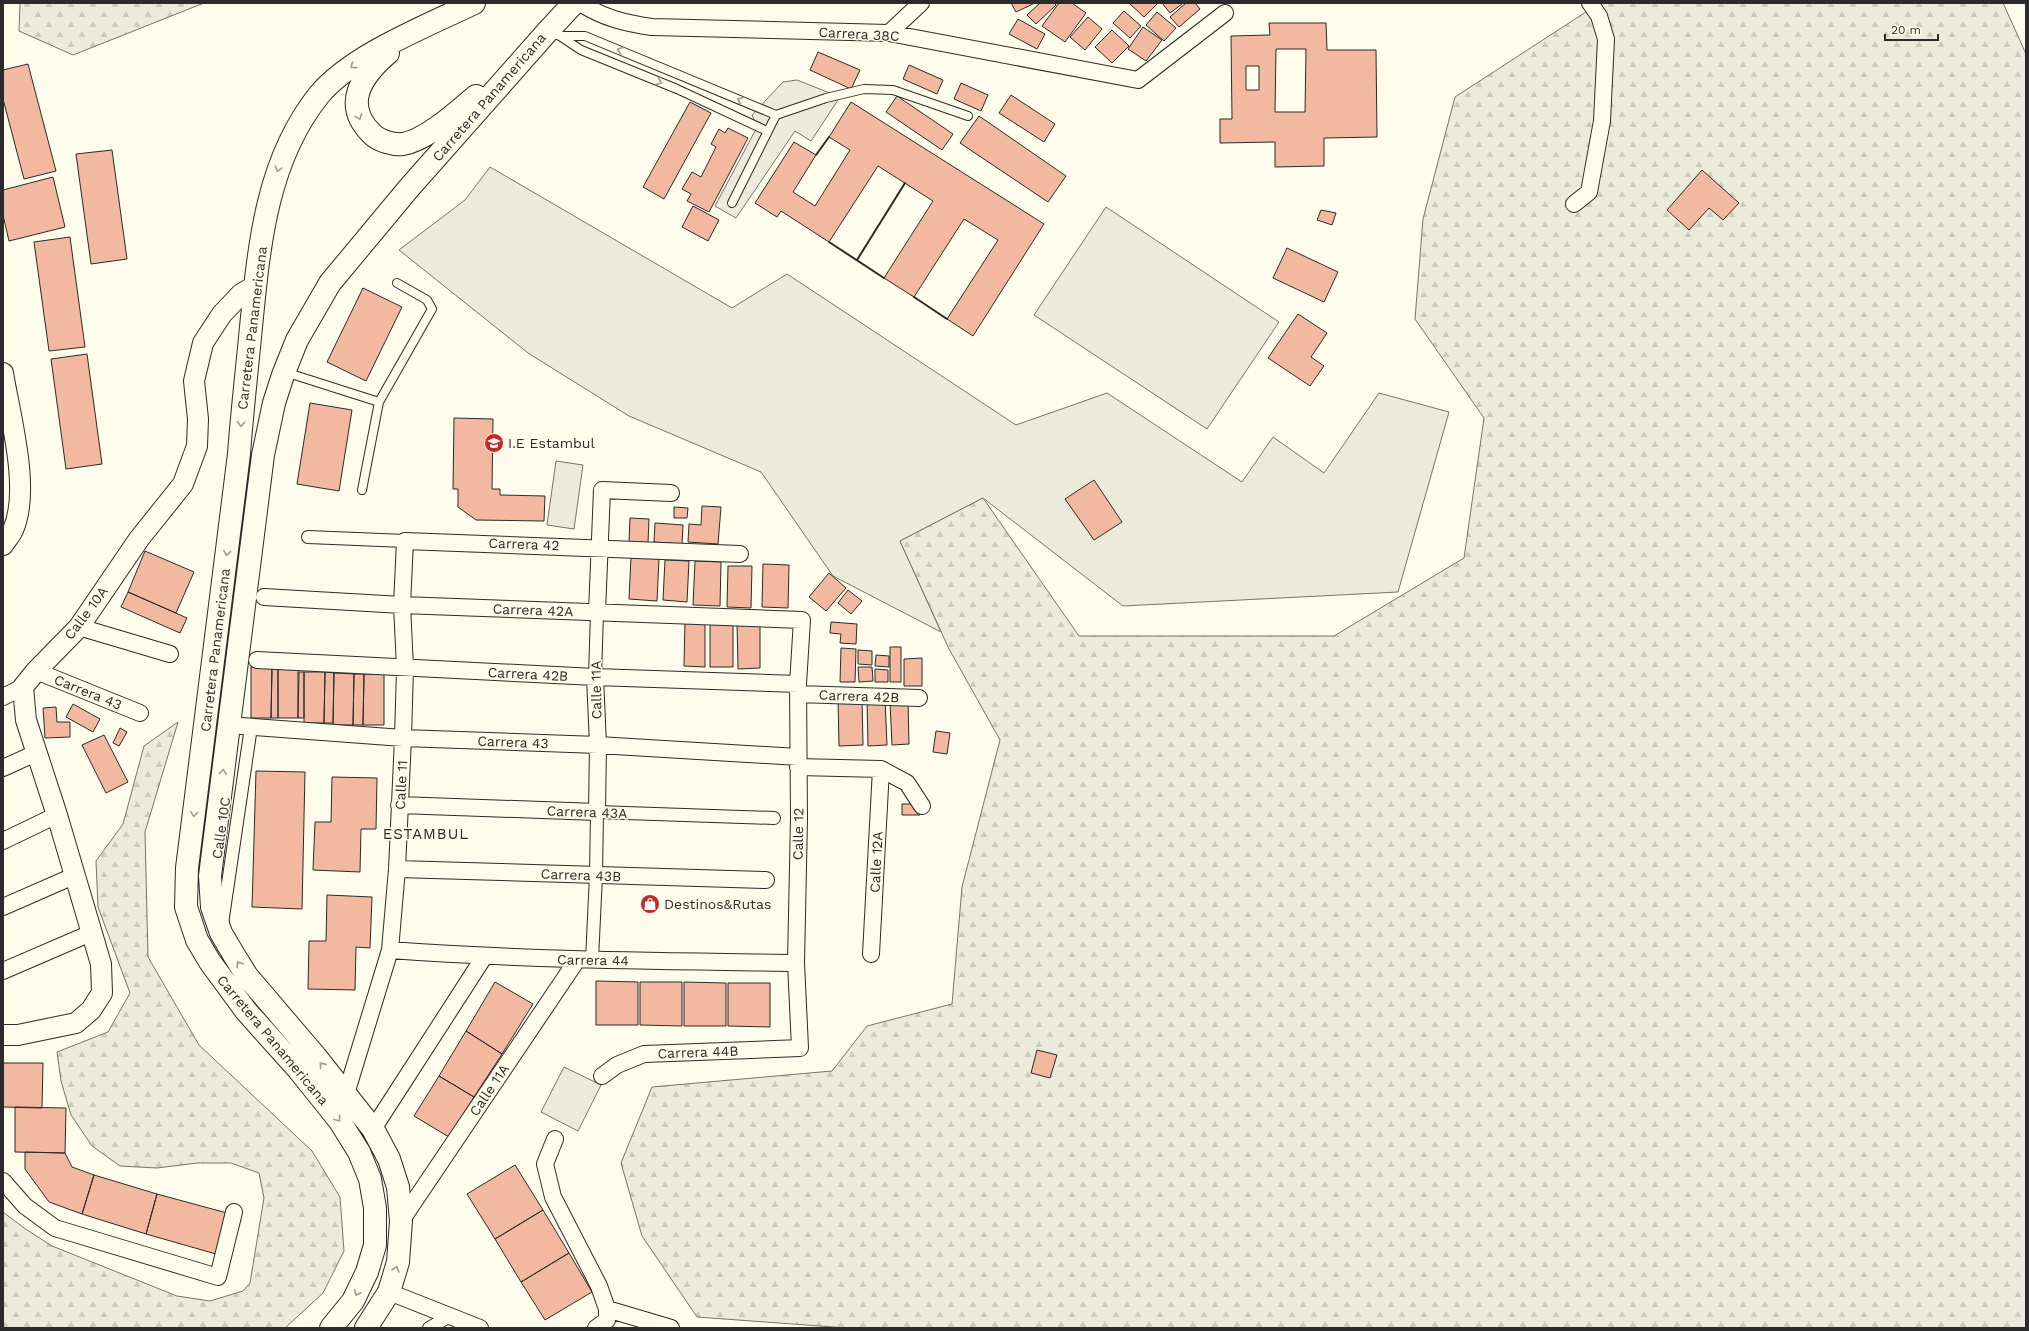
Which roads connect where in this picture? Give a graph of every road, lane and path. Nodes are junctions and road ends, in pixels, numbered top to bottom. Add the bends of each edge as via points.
1 (474, 3) edge
2 (574, 3) edge
3 (580, 3) edge
4 (921, 3) edge
5 (1590, 3) edge
6 (1225, 13) dead end
7 (427, 26) junction
8 (889, 33) junction
9 (553, 34) junction
10 (528, 52) junction
11 (776, 115) junction
12 (968, 116) dead end
13 (767, 131) junction
14 (732, 203) dead end
15 (1574, 204) dead end
16 (398, 284) dead end
17 (255, 286) junction
18 (285, 372) junction
19 (3, 373) edge
20 (379, 402) junction
21 (362, 490) dead end
22 (671, 494) dead end
23 (308, 537) dead end
24 (404, 541) junction
25 (3, 545) edge
26 (600, 547) junction
27 (740, 554) dead end
28 (264, 597) dead end
29 (402, 605) junction
30 (597, 612) junction
31 (802, 620) joint
32 (79, 627) junction
33 (170, 654) dead end
34 (257, 660) dead end
35 (404, 668) junction
36 (36, 671) junction
37 (596, 677) junction
38 (23, 687) junction
39 (798, 689) junction
40 (3, 697) edge
41 (920, 698) dead end
42 (140, 713) dead end
43 (228, 726) junction
44 (251, 727) junction
45 (403, 738) junction
46 (598, 745) junction
47 (36, 753) junction
48 (798, 762) junction
49 (3, 768) edge
50 (881, 769) junction
51 (399, 805) junction
52 (922, 806) dead end
53 (597, 812) junction
54 (57, 815) junction
55 (774, 818) dead end
56 (3, 841) edge
57 (397, 869) junction
58 (76, 875) junction
59 (596, 876) junction
60 (766, 880) dead end
61 (3, 907) edge
62 (91, 933) junction
63 (221, 933) junction
64 (390, 950) junction
65 (871, 954) dead end
66 (484, 957) junction
67 (584, 960) junction
68 (796, 963) junction
69 (3, 971) edge
70 (3, 1035) edge
71 (800, 1048) joint
72 (602, 1076) dead end
73 (346, 1094) junction
74 (373, 1129) junction
75 (555, 1139) dead end
76 (3, 1181) edge
77 (234, 1212) dead end
78 (401, 1221) junction
79 (389, 1292) junction
80 (607, 1309) junction
81 (450, 1316) junction
82 (331, 1328) edge
83 (366, 1328) edge
84 (429, 1328) edge
85 (480, 1328) edge
86 (596, 1328) edge
87 (672, 1328) edge

1 - 7 highway, Carretera Panamericana
2 - 9 highway, Carretera Panamericana
3 - 8 street, Carrera 38C via 621,23 652,27
4 - 8 street
5 - 15 street via 1599,16 1606,39 1602,121 1589,192
6 - 8 street, Carrera 38C via 1138,80
7 -> 10 highway via 374,65 363,80 358,93 358,118 375,137 386,143 402,144 431,131
7 -> 17 highway, Carretera Panamericana via 361,60 341,75 319,95 293,134 272,188
9 - 10 highway, Carretera Panamericana
11 -> 9 lane via 585,36
9 -> 13 lane via 581,50 676,89
10 - 18 highway, Carretera Panamericana via 330,283 297,340
11 - 12 lane via 826,98 864,89 893,90
11 - 13 lane
13 - 14 lane
16 - 20 lane via 427,300 432,309
17 - 32 street, Calle 10A via 241,294 222,314 203,343 194,381 198,419 197,446 183,484 139,539
17 -> 82 highway, Carretera Panamericana via 239,454 187,868 186,907 197,940 210,962 246,1011 298,1068 339,1120 359,1152 370,1179 375,1208 375,1246 367,1272 353,1300
18 - 20 lane
18 - 43 highway, Carretera Panamericana via 274,403 263,455
19 - 25 street via 20,491 19,508 13,530
20 - 21 lane
22 - 26 street, Calle 11A via 602,490
23 - 24 street, Carrera 42
24 - 26 street, Carrera 42
24 - 29 street, Calle 11
26 - 27 street, Carrera 42
26 - 30 street, Calle 11A
28 - 29 street, Carrera 42A
29 - 30 street, Carrera 42A
29 - 35 street, Calle 11
30 - 31 street, Carrera 42A
30 - 37 street, Calle 11A
31 - 39 street, Calle 12
32 - 33 street
32 - 36 street, Calle 10A
34 - 35 street, Carrera 42B
35 - 37 street, Carrera 42B
35 - 45 street, Calle 11
36 - 38 street, Calle 10A
36 - 42 street, Carrera 43
37 - 39 street, Carrera 42B
37 - 46 street, Calle 11A
38 - 40 street
38 - 47 street via 26,720
39 - 41 street, Carrera 42B
39 - 48 street, Calle 12
43 - 44 street, Carrera 43
63 -> 43 highway, Carretera Panamericana via 212,907 210,876
44 - 45 street, Carrera 43
44 - 63 street, Calle 10C
45 - 46 street, Carrera 43
45 - 51 street, Calle 11
46 - 48 street, Carrera 43
46 - 53 street, Calle 11A
47 - 49 street
47 - 54 street
48 - 50 street, Carrera 43
48 - 68 street, Calle 12
50 - 52 street via 907,783
50 - 65 street, Calle 12A
51 - 53 street, Carrera 43A
51 - 57 street, Calle 11
53 - 55 street, Carrera 43A
53 - 59 street, Calle 11A
54 - 56 street
54 - 58 street
57 - 59 street, Carrera 43B
57 - 64 street, Calle 11
58 - 61 street
58 - 62 street
59 - 60 street, Carrera 43B
59 - 67 street, Calle 11A
62 - 69 street
62 - 70 street via 100,964 102,993 91,1010 76,1023
73 -> 63 highway, Carretera Panamericana via 247,976
64 - 66 street, Carrera 44
64 - 73 street, Calle 11
66 - 67 street, Carrera 44
66 - 74 street
67 - 68 street, Carrera 44
67 - 78 street, Calle 11A
68 - 71 street, Calle 12
71 - 72 street, Carrera 44B via 644,1054 617,1065
73 - 74 highway, Carretera Panamericana
74 - 78 highway, Carretera Panamericana via 389,1159 398,1187
75 - 80 street via 545,1164 553,1197 599,1286
76 - 77 street via 25,1206 55,1228 218,1277
79 -> 78 highway, Carretera Panamericana via 398,1262
79 - 81 street
79 - 83 highway, Carretera Panamericana
80 - 86 street via 607,1320
80 - 87 street
81 - 84 street
81 - 85 street

